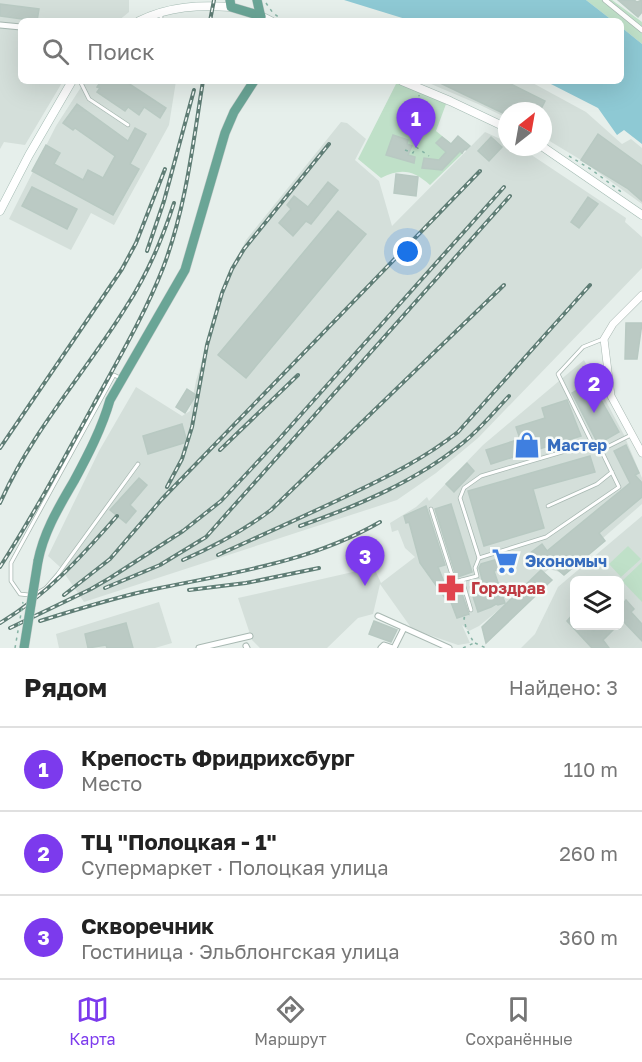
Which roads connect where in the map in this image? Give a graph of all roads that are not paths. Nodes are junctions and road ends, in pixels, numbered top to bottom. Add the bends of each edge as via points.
1 (216, 0) edge
2 (257, 0) edge
3 (605, 0) edge
4 (231, 3) edge
5 (208, 6) junction
6 (161, 11) junction
7 (146, 18) edge
8 (161, 18) edge
9 (262, 18) edge
10 (0, 25) edge
11 (18, 27) edge
12 (642, 30) edge
13 (70, 84) edge
14 (82, 84) edge
15 (252, 84) edge
16 (409, 84) edge
17 (498, 124) edge
18 (128, 125) dead end
19 (552, 153) edge
20 (0, 211) edge
21 (642, 215) edge
22 (642, 295) edge
23 (604, 339) junction
24 (121, 379) junction
25 (631, 435) junction
26 (594, 447) junction
27 (601, 450) junction
28 (642, 453) edge
29 (138, 464) dead end
30 (612, 472) junction
31 (548, 506) dead end
32 (431, 509) dead end
33 (479, 558) junction
34 (462, 580) junction
35 (471, 610) road end
36 (378, 616) dead end
37 (404, 628) junction
38 (250, 636) dead end
39 (222, 645) edge
40 (24, 648) edge
41 (199, 648) edge
42 (381, 648) edge
43 (394, 648) edge
44 (449, 648) edge

1 - 5 main road
2 - 9 main road
3 - 12 street
4 - 5 main road
4 - 9 main road
5 - 6 main road
6 - 7 main road
6 - 8 lane
10 - 11 street
13 - 20 main road
14 - 18 lane via 89,99
15 - 24 main road via 225,133 185,270
16 - 17 main road
19 - 21 main road
22 - 23 street
23 - 25 street via 611,396
23 - 26 lane via 583,347 558,374
24 - 29 lane via 114,375 11,563 11,581 20,594 36,594 52,581
24 - 40 main road, bridge via 90,450 41,544
25 - 27 lane
25 - 28 street
26 - 27 lane
26 - 33 lane via 586,445 481,476 464,488 460,498
27 - 30 lane
30 - 31 lane via 597,484
30 - 33 lane via 619,487 546,537
32 - 34 lane via 453,578
33 - 34 lane via 477,576
34 - 35 lane
36 - 37 street
37 - 43 street
37 - 44 street
38 - 39 street
39 - 41 street
42 - 43 street

